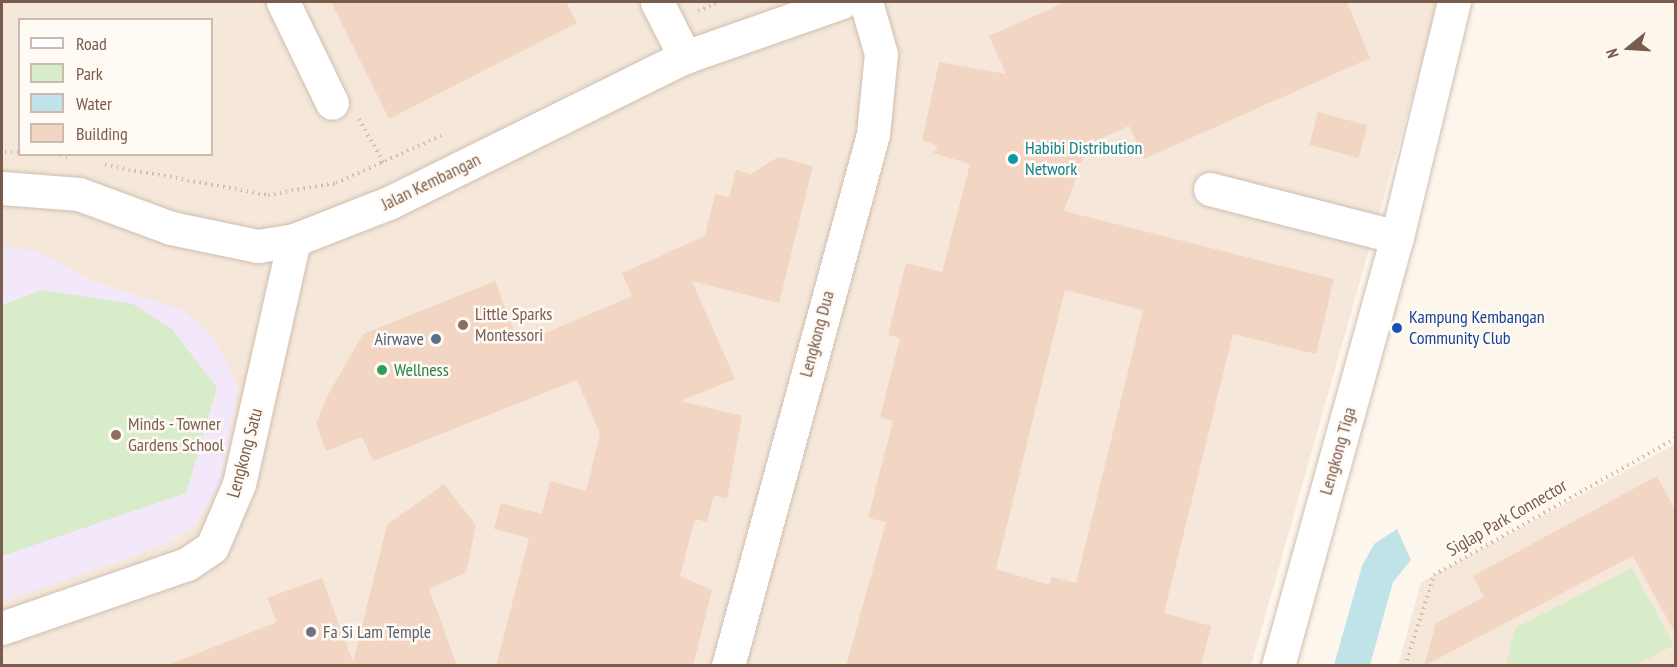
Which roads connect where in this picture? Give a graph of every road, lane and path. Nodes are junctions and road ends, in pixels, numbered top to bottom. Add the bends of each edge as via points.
1 (282, 2) edge
2 (719, 2) edge
3 (842, 2) edge
4 (866, 2) edge
5 (1454, 2) edge
6 (664, 14) edge
7 (685, 57) junction
8 (332, 103) dead end
9 (454, 131) dead end
10 (63, 156) edge
11 (81, 160) dead end
12 (93, 162) dead end
13 (2, 188) edge
14 (1210, 189) dead end
15 (1397, 237) junction
16 (294, 240) junction
17 (1676, 438) edge
18 (2, 628) edge
19 (728, 666) edge
20 (1278, 666) edge
21 (1406, 666) edge

1 - 8 street
2 - 6 path
3 - 7 street, Jalan Kembangan
4 - 19 street, Lengkong Dua via 881,54 873,134
5 - 15 street, Lengkong Tiga
6 - 7 street
7 - 16 street, Jalan Kembangan via 391,202
9 - 12 path via 336,183 268,195
10 - 11 path
13 - 16 street, Jalan Kembangan via 79,194 171,228 258,246
14 - 15 street
15 - 20 street, Lengkong Tiga
16 - 18 street, Lengkong Satu via 239,484 212,547 187,564
17 - 21 path, Siglap Park Connector via 1434,575

